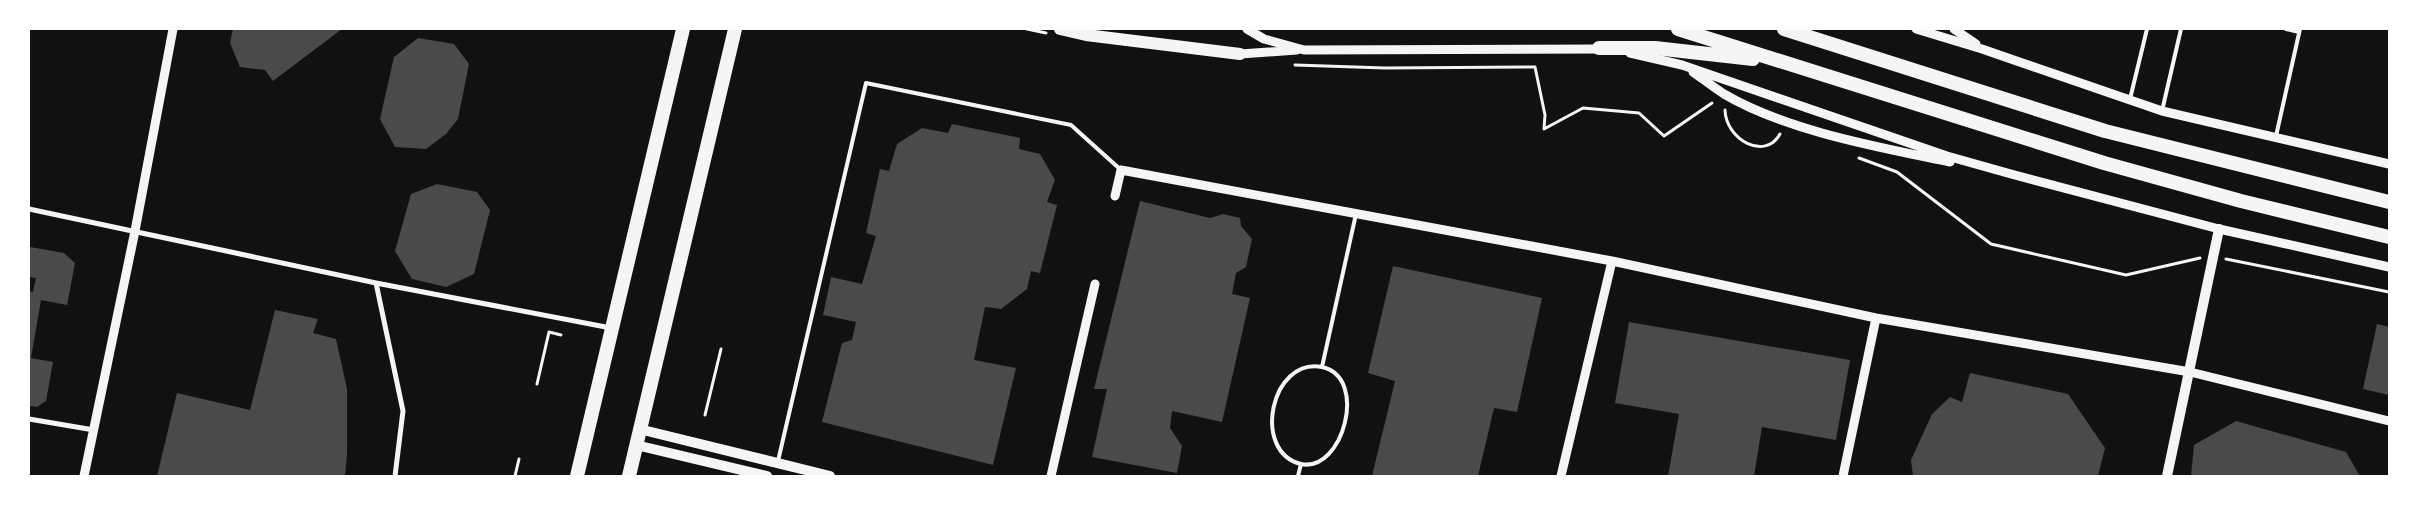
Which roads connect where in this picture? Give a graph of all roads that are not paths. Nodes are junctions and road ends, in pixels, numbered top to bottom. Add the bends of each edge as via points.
1 (173, 29) edge
2 (682, 29) edge
3 (735, 29) edge
4 (1247, 29) edge
5 (1678, 29) edge
6 (1786, 29) edge
7 (1916, 29) edge
8 (1954, 29) edge
9 (2147, 29) edge
10 (2181, 29) edge
11 (2286, 29) edge
12 (2300, 30) edge
13 (1058, 32) edge
14 (1600, 48) junction
15 (1982, 49) junction
16 (1304, 50) junction
17 (1240, 54) joint
18 (1786, 63) junction
19 (1682, 65) junction
20 (2130, 101) junction
21 (2162, 111) junction
22 (2275, 138) junction
23 (2389, 164) edge
24 (1121, 170) junction
25 (2011, 174) junction
26 (1115, 196) dead end
27 (2389, 202) edge
28 (29, 209) edge
29 (1356, 214) junction
30 (2219, 229) junction
31 (135, 231) junction
32 (2389, 236) edge
33 (1612, 261) junction
34 (2389, 267) edge
35 (376, 283) junction
36 (1095, 284) dead end
37 (1876, 318) junction
38 (613, 328) junction
39 (1322, 367) junction
40 (2190, 372) junction
41 (29, 418) edge
42 (2389, 420) edge
43 (639, 429) junction
44 (94, 430) junction
45 (636, 445) junction
46 (778, 463) junction
47 (1301, 464) junction
48 (84, 476) edge
49 (395, 476) edge
50 (577, 476) edge
51 (629, 476) edge
52 (767, 476) edge
53 (830, 476) edge
54 (1052, 476) edge
55 (1298, 476) edge
56 (1561, 476) edge
57 (1843, 476) edge
58 (2167, 476) edge

1 - 31 street
2 - 38 highway
3 - 43 highway
4 - 16 street via 1264,39
5 - 18 highway
6 - 27 highway via 2105,131
7 - 15 street
8 - 15 street
9 - 20 lane
10 - 21 lane
11 - 12 lane
12 - 22 lane
13 - 17 main road
14 - 16 street
14 - 18 highway via 1654,48
14 - 19 street
15 - 20 street
16 - 17 street
18 - 32 highway via 2104,163
19 - 25 street via 1947,156
19 - 25 street via 1725,94 1796,125 1898,151
20 - 21 street
21 - 22 street
22 - 23 street
24 - 26 street
24 - 29 street
24 - 46 lane via 1071,125 866,83
25 - 30 street
28 - 31 street
29 - 33 street
29 - 39 lane
30 - 34 street
30 - 40 main road
31 - 35 street
31 - 44 street
33 - 37 street
33 - 56 street
35 - 38 street
35 - 49 street via 403,411
36 - 54 street
37 - 40 street
37 - 57 street
38 - 50 highway
39 - 47 lane via 1337,374 1346,393 1344,428 1325,457
39 - 47 lane via 1305,367 1291,375 1280,389 1274,406 1272,424 1277,448 1285,458
40 - 42 street
40 - 58 main road
41 - 44 street
43 - 45 highway
43 - 46 main road
44 - 48 street
45 - 51 highway
45 - 52 main road
46 - 53 main road
47 - 55 lane

